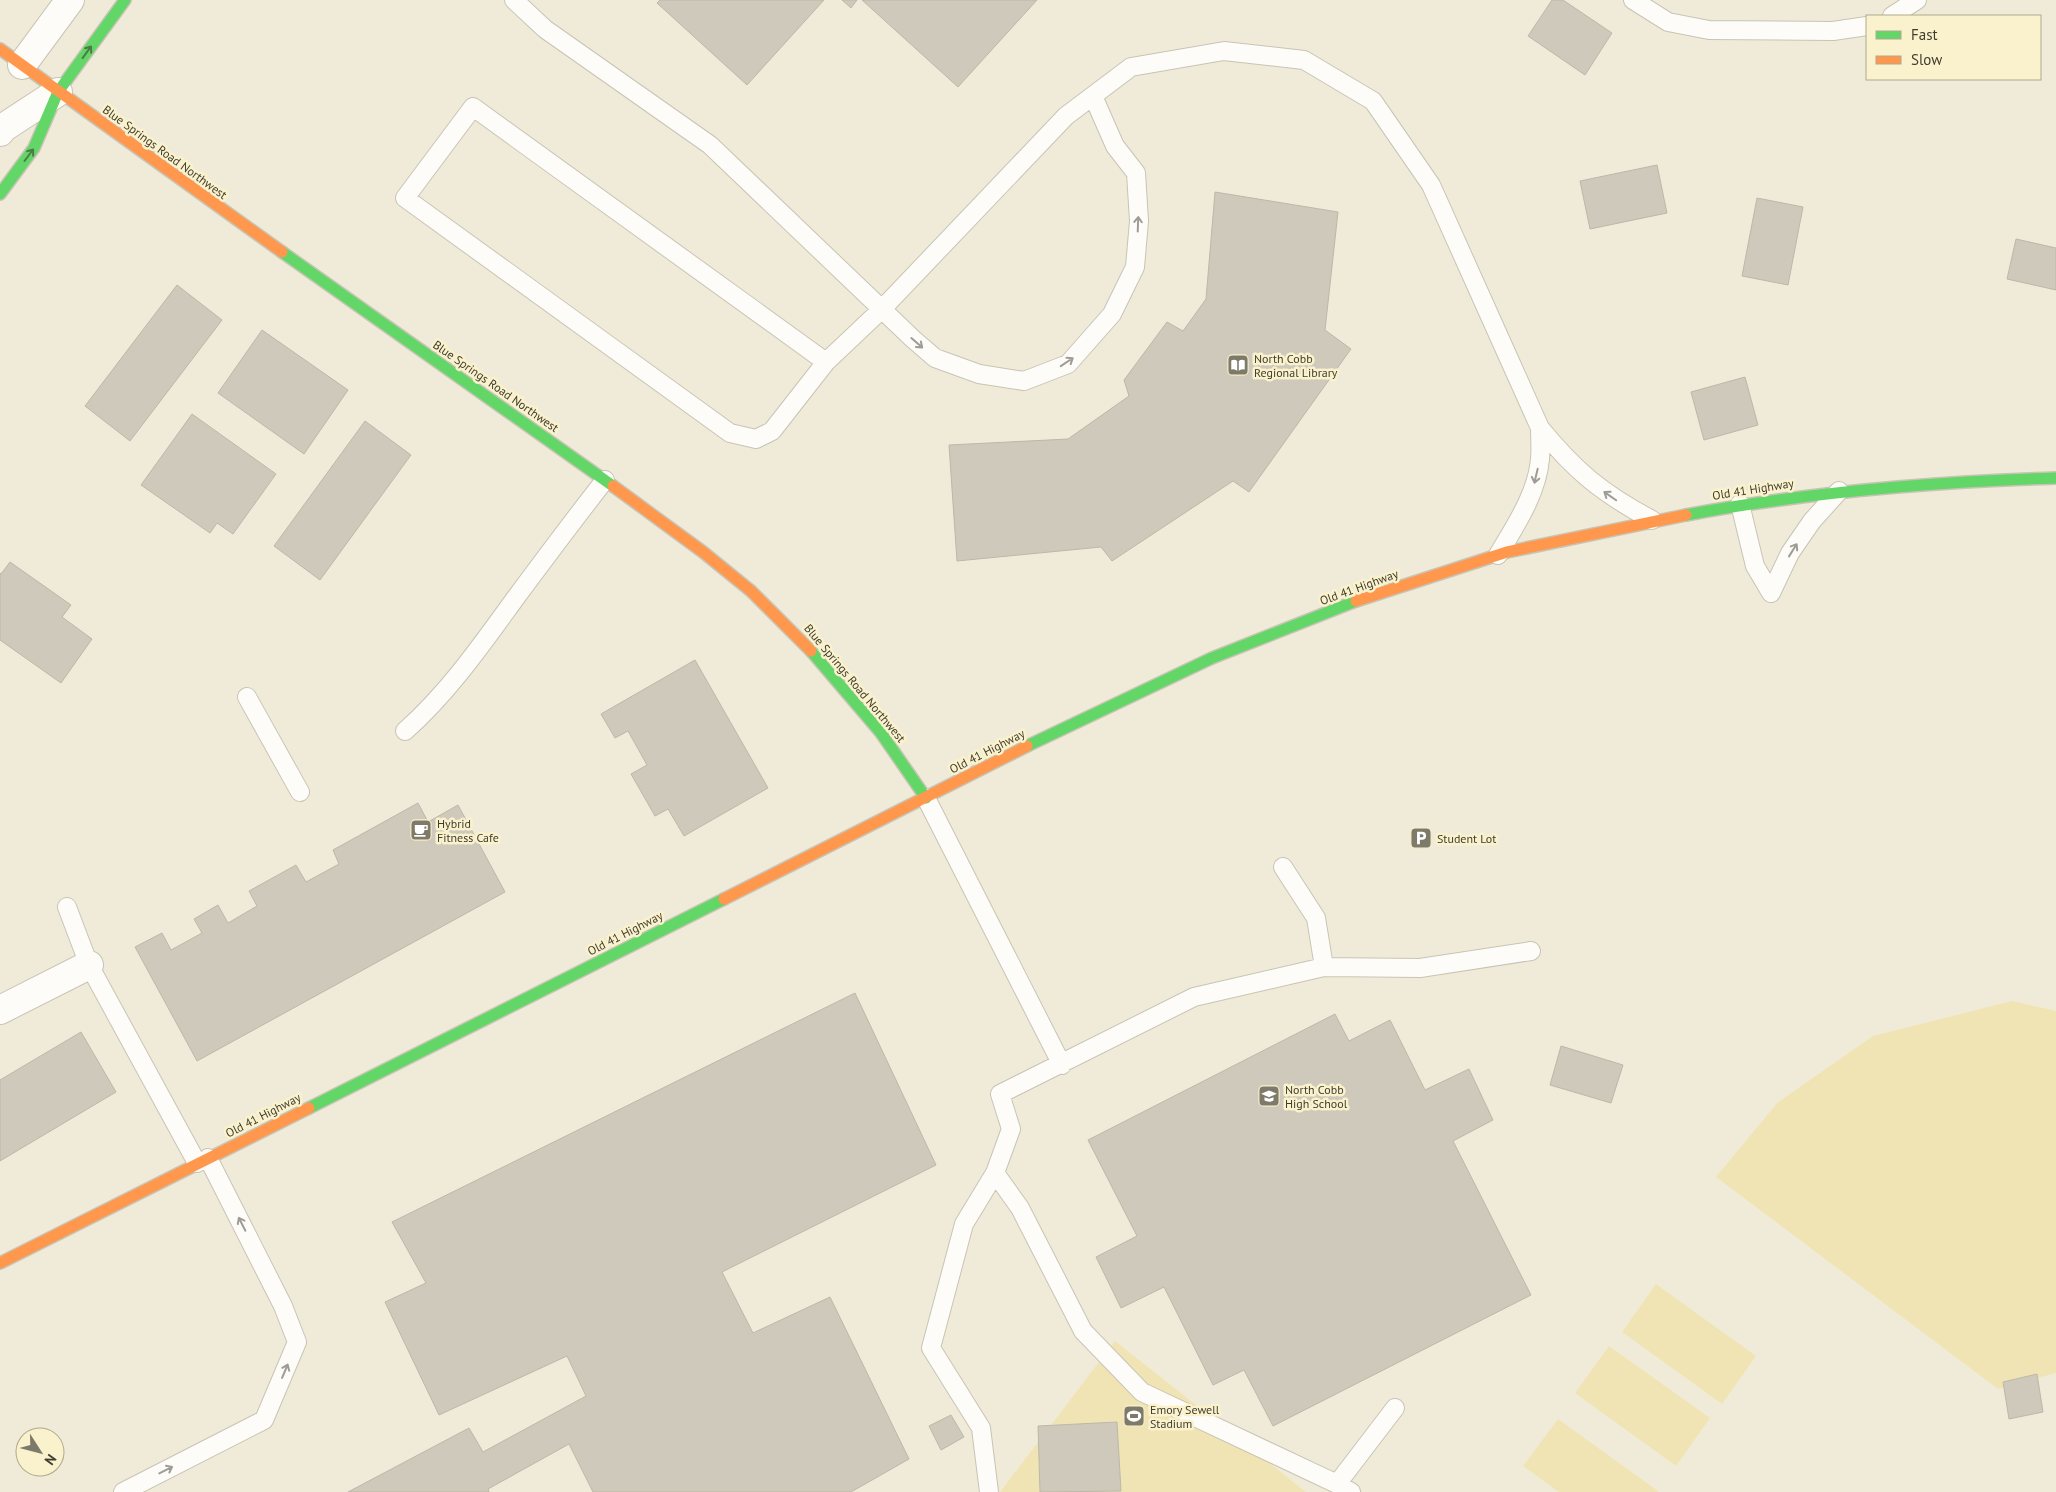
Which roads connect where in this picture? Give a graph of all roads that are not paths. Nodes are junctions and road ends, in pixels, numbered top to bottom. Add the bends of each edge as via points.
1 (70, 0) edge
2 (125, 0) edge
3 (514, 0) edge
4 (1633, 0) edge
5 (1917, 0) edge
6 (1894, 15) edge
7 (1866, 26) edge
8 (0, 49) edge
9 (22, 65) junction
10 (58, 92) junction
11 (1092, 96) junction
12 (0, 132) edge
13 (0, 194) edge
14 (882, 309) junction
15 (826, 362) junction
16 (1540, 428) junction
17 (2056, 478) edge
18 (605, 480) junction
19 (1839, 491) junction
20 (1740, 504) junction
21 (1652, 520) junction
22 (1498, 555) junction
23 (247, 697) dead end
24 (405, 731) dead end
25 (300, 792) dead end
26 (926, 798) junction
27 (1283, 867) dead end
28 (67, 907) dead end
29 (1531, 951) dead end
30 (89, 965) junction
31 (1324, 967) junction
32 (0, 1010) edge
33 (1062, 1064) junction
34 (203, 1161) junction
35 (995, 1173) junction
36 (0, 1263) edge
37 (1395, 1408) dead end
38 (1344, 1488) edge
39 (122, 1492) edge
40 (989, 1492) edge

1 - 9 street
10 -> 2 main road
3 - 14 lane via 545,29 710,145
4 - 7 lane via 1668,22 1709,30 1833,31
5 - 6 lane
8 - 9 main road, Blue Springs Road Northwest
9 - 10 main road, Blue Springs Road Northwest
10 - 12 street
13 -> 10 main road via 34,148
10 - 18 main road, Blue Springs Road Northwest
11 - 14 lane via 1066,116
14 -> 11 lane via 935,358 980,374 1024,381 1068,364 1112,314 1135,267 1139,221 1136,173 1115,146
11 - 16 lane via 1131,67 1224,51 1304,60 1373,101 1430,185
14 - 15 lane
15 - 15 lane via 772,431 756,440 730,433 405,198 473,107
21 -> 16 lane via 1589,481 1563,457
16 -> 22 lane via 1540,460 1534,484
17 - 19 main road, Old 41 Highway
18 - 24 lane via 450,686
18 - 26 main road, Blue Springs Road Northwest via 703,552 794,632 881,733
19 - 20 main road, Old 41 Highway
20 -> 19 lane via 1755,566 1771,593 1790,553 1812,521
20 - 21 main road, Old 41 Highway
21 - 22 main road, Old 41 Highway
22 - 26 main road, Old 41 Highway via 1401,586 1261,638 1174,675
23 - 25 lane
26 - 33 lane
26 - 34 main road, Old 41 Highway
27 - 31 lane via 1316,918
28 - 30 lane
29 - 31 lane via 1420,968
30 - 32 street
30 - 34 lane
31 - 33 lane via 1194,997
33 - 35 lane via 1000,1094 1011,1129
34 - 36 main road, Old 41 Highway
39 -> 34 lane via 264,1420 297,1342 283,1306
35 - 38 lane via 1020,1208 1083,1332 1142,1392
35 - 40 lane via 964,1224 931,1348 981,1428
37 - 38 lane

